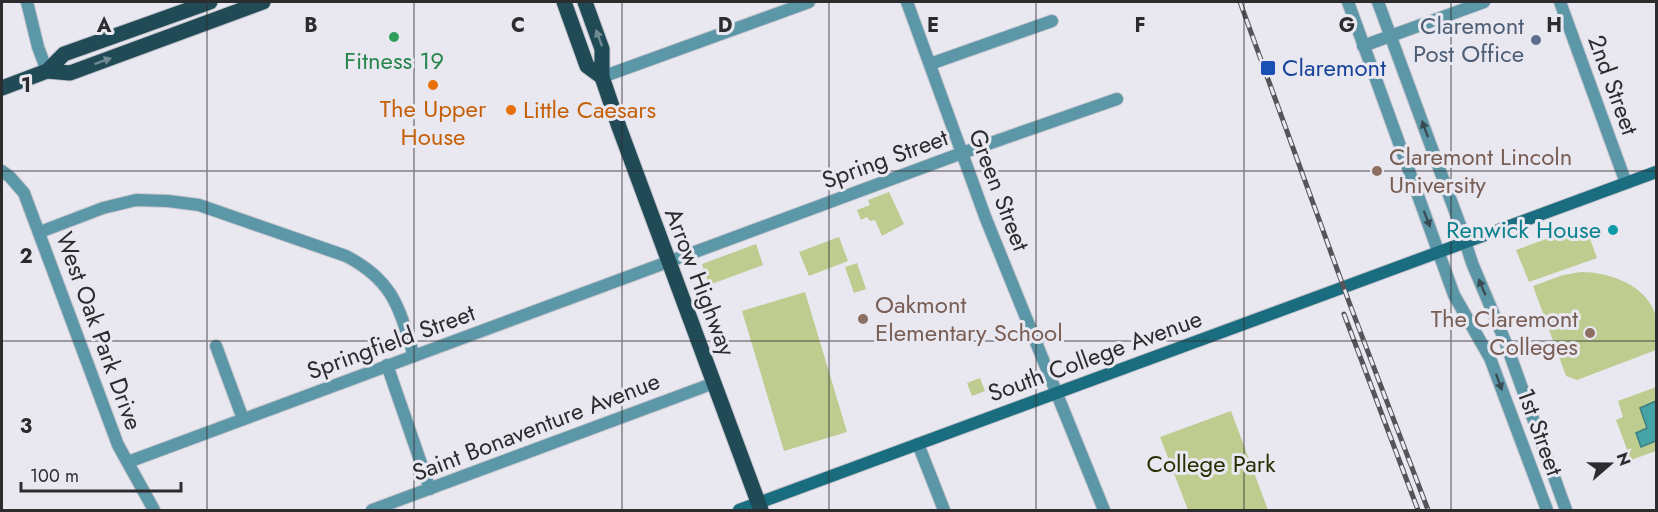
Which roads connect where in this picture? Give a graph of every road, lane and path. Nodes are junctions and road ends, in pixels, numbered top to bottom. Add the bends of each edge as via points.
1 (27, 2) edge
2 (210, 2) edge
3 (263, 2) edge
4 (564, 2) edge
5 (585, 2) edge
6 (809, 2) edge
7 (907, 2) edge
8 (1348, 2) edge
9 (1378, 2) edge
10 (1484, 2) edge
11 (1560, 2) edge
12 (1052, 21) dead end
13 (1391, 36) junction
14 (1363, 46) junction
15 (930, 64) junction
16 (47, 71) junction
17 (602, 77) junction
18 (2, 88) edge
19 (1117, 99) dead end
20 (962, 153) junction
21 (2, 171) edge
22 (1656, 172) edge
23 (1626, 183) junction
24 (40, 232) junction
25 (1466, 243) junction
26 (1439, 253) junction
27 (668, 261) junction
28 (216, 346) dead end
29 (414, 356) junction
30 (387, 365) junction
31 (714, 382) junction
32 (1057, 392) junction
33 (243, 419) junction
34 (918, 444) junction
35 (128, 462) junction
36 (430, 489) junction
37 (760, 507) edge
38 (154, 510) edge
39 (372, 510) edge
40 (739, 510) edge
41 (944, 510) edge
42 (1104, 510) edge
43 (1547, 510) edge
44 (1566, 510) edge

1 - 16 street
2 - 16 main road via 64,54
16 -> 3 main road via 70,73
4 - 17 main road, Arrow Highway via 587,66
17 -> 5 main road, Arrow Highway via 602,49
6 - 17 street
7 - 15 street, Green Street
8 - 14 street, 1st Street
9 - 13 street, 1st Street
10 - 13 street
11 - 23 street, 2nd Street
12 - 15 street
13 - 14 street
25 -> 13 street, 1st Street
14 -> 26 street, 1st Street
15 - 20 street, Green Street
16 - 18 main road
17 - 27 main road, Arrow Highway
19 - 20 street, Spring Street
20 - 27 street, Spring Street
20 - 32 street, Green Street
21 - 24 street, West Oak Park Drive via 24,193
22 - 23 street, South College Avenue
23 - 25 street, South College Avenue
24 - 29 street via 103,207 136,200 199,205 346,256 364,266 392,295
24 - 35 street, West Oak Park Drive via 118,445
25 - 26 street, South College Avenue
44 -> 25 street, 1st Street
26 - 32 street, South College Avenue
26 -> 43 street, 1st Street via 1454,295 1490,358
27 - 29 street, Springfield Street
27 - 31 main road, Arrow Highway
28 - 33 street
29 - 30 street, Springfield Street
30 - 33 street, Springfield Street
30 - 36 street
31 - 36 street, Saint Bonaventure Avenue
31 - 37 main road, Arrow Highway
32 - 34 street, South College Avenue
32 - 42 street, Green Street
33 - 35 street, Springfield Street
34 - 37 street, South College Avenue
34 - 41 street
35 - 38 street, West Oak Park Drive
36 - 39 street, Saint Bonaventure Avenue
37 - 40 street, South College Avenue

